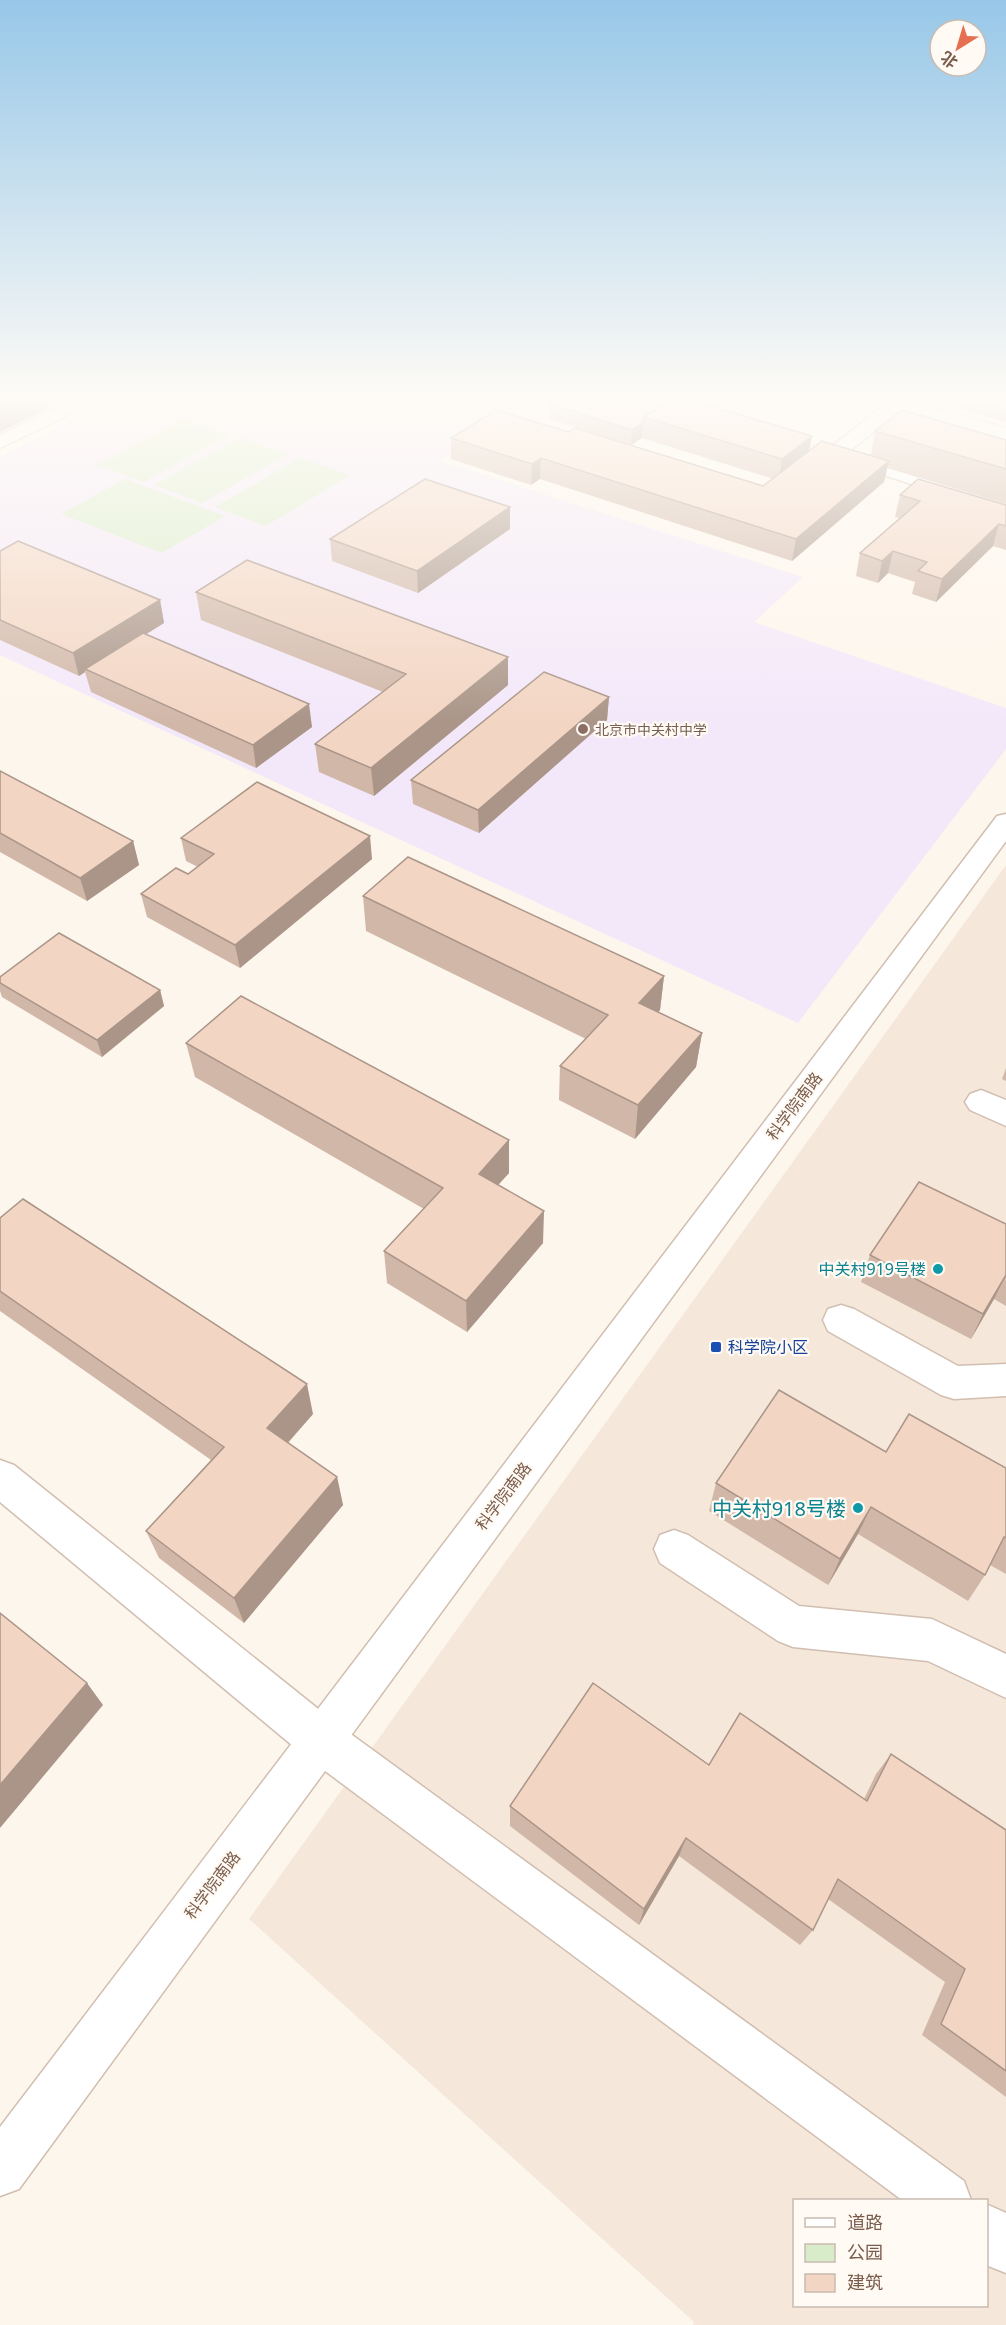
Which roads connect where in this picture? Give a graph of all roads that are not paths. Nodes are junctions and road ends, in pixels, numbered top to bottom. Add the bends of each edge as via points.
1 (1006, 822) edge
2 (842, 1320) dead end
3 (1006, 1380) edge
4 (0, 1478) edge
5 (674, 1549) dead end
6 (1006, 1677) edge
7 (321, 1740) junction
8 (0, 2170) edge
9 (944, 2199) edge
10 (988, 2232) edge
11 (1006, 2246) edge

1 - 7 street, 科学院南路
2 - 3 street via 954,1383
4 - 7 street
5 - 6 street via 793,1626 932,1640
7 - 8 street, 科学院南路
7 - 9 street
10 - 11 street

